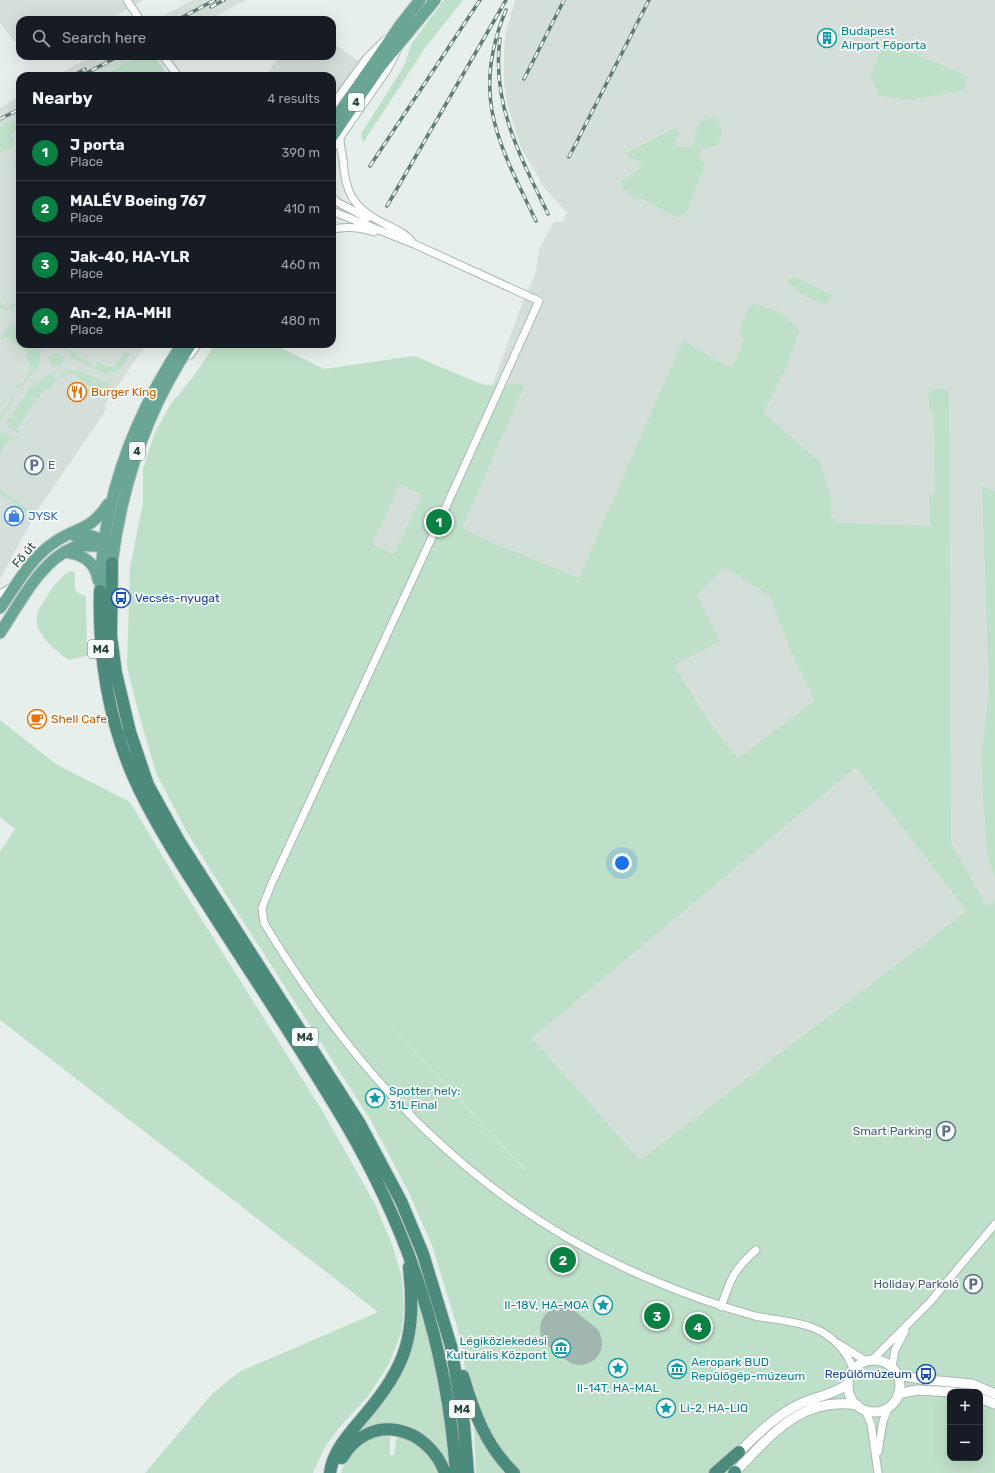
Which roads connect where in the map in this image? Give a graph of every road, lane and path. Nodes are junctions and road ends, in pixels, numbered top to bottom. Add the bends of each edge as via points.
1 (127, 0) edge
2 (420, 0) edge
3 (434, 0) edge
4 (137, 16) edge
5 (405, 27) junction
6 (166, 60) edge
7 (377, 65) junction
8 (175, 72) edge
9 (336, 100) edge
10 (336, 119) edge
11 (336, 138) edge
12 (336, 200) edge
13 (336, 213) edge
14 (336, 229) edge
15 (414, 244) junction
16 (177, 348) edge
17 (179, 348) edge
18 (189, 348) edge
19 (195, 348) edge
20 (170, 363) junction
21 (171, 378) junction
22 (112, 498) junction
23 (445, 509) tunnel mouth
24 (117, 528) junction
25 (433, 535) tunnel mouth
26 (56, 541) junction
27 (105, 544) junction
28 (64, 552) junction
29 (112, 563) junction
30 (18, 584) junction
31 (100, 591) junction
32 (0, 594) edge
33 (0, 608) edge
34 (2, 626) edge
35 (995, 1224) edge
36 (408, 1248) junction
37 (756, 1250) dead end
38 (721, 1307) junction
39 (908, 1324) junction
40 (834, 1341) junction
41 (451, 1346) junction
42 (870, 1360) junction
43 (892, 1367) junction
44 (853, 1370) junction
45 (898, 1375) junction
46 (848, 1384) junction
47 (947, 1391) edge
48 (898, 1394) junction
49 (995, 1394) edge
50 (983, 1399) edge
51 (995, 1404) edge
52 (857, 1406) junction
53 (889, 1407) junction
54 (865, 1410) junction
55 (739, 1452) junction
56 (877, 1460) junction
57 (735, 1472) edge
58 (332, 1473) edge
59 (446, 1473) edge
60 (456, 1473) edge
61 (468, 1473) edge
62 (514, 1473) edge
63 (715, 1473) edge
64 (719, 1473) edge
65 (878, 1473) edge

1 - 4 street
2 - 5 main road, 4
3 - 5 main road, 4
5 - 7 main road, 4
5 - 9 street via 366,59
5 - 11 street via 387,70
6 - 8 street
7 - 10 main road, 4
7 - 11 main road, 4
11 - 15 street via 344,181 357,205 370,216 408,236
12 - 15 street
13 - 15 street
14 - 15 street via 364,228 404,243
15 - 23 street via 539,301
16 - 20 street
17 - 20 main road, 4
18 - 21 main road, 4
19 - 21 street
20 - 22 main road, 4 via 149,400 132,438
21 - 24 main road, 4 via 141,438
22 - 26 main road, 4 via 92,523
22 - 27 main road
24 - 27 main road, 4
24 - 29 main road
25 - 38 street via 271,885 264,901 262,917 273,938 356,1056 415,1121 457,1161 524,1211 575,1242 635,1273
26 - 27 main road via 87,534
26 - 30 main road, Fő út / 4 via 41,554
27 - 28 main road via 77,547
27 - 29 main road
27 - 31 main road
28 - 31 main road via 88,559 95,568
28 - 34 main road via 43,571
29 - 41 highway, M4 via 111,636 116,673 130,732 148,785 179,841 379,1158 401,1201 423,1254
30 - 32 street
30 - 33 main road, Fő út / 4
31 - 36 highway, M4 via 102,656 110,707 138,788 170,847 347,1126 380,1187
35 - 39 street via 930,1302
36 - 58 highway via 413,1298 407,1345 392,1379 343,1442 335,1457
36 - 60 highway, M4 via 442,1365
37 - 38 street via 740,1264
38 - 40 street via 816,1330
39 - 42 street
39 - 43 street via 895,1350
40 - 42 street
40 - 44 street via 847,1355
41 - 61 highway, M4 via 464,1425
41 - 62 highway via 480,1426 490,1445
42 - 43 street via 883,1361
42 - 44 street
43 - 45 street
44 - 46 street
45 - 48 street
45 - 49 street via 972,1384
46 - 52 street via 850,1396
46 - 55 street via 832,1394 804,1402 782,1414
47 - 48 street via 922,1389
48 - 53 street
50 - 51 street
52 - 54 street
52 - 57 street via 831,1404 797,1415 781,1426
53 - 54 street via 880,1411
53 - 56 street via 883,1421
54 - 56 street via 871,1424
55 - 63 highway
55 - 64 highway
56 - 65 street
58 - 59 highway via 354,1443 380,1430 412,1434 429,1445

